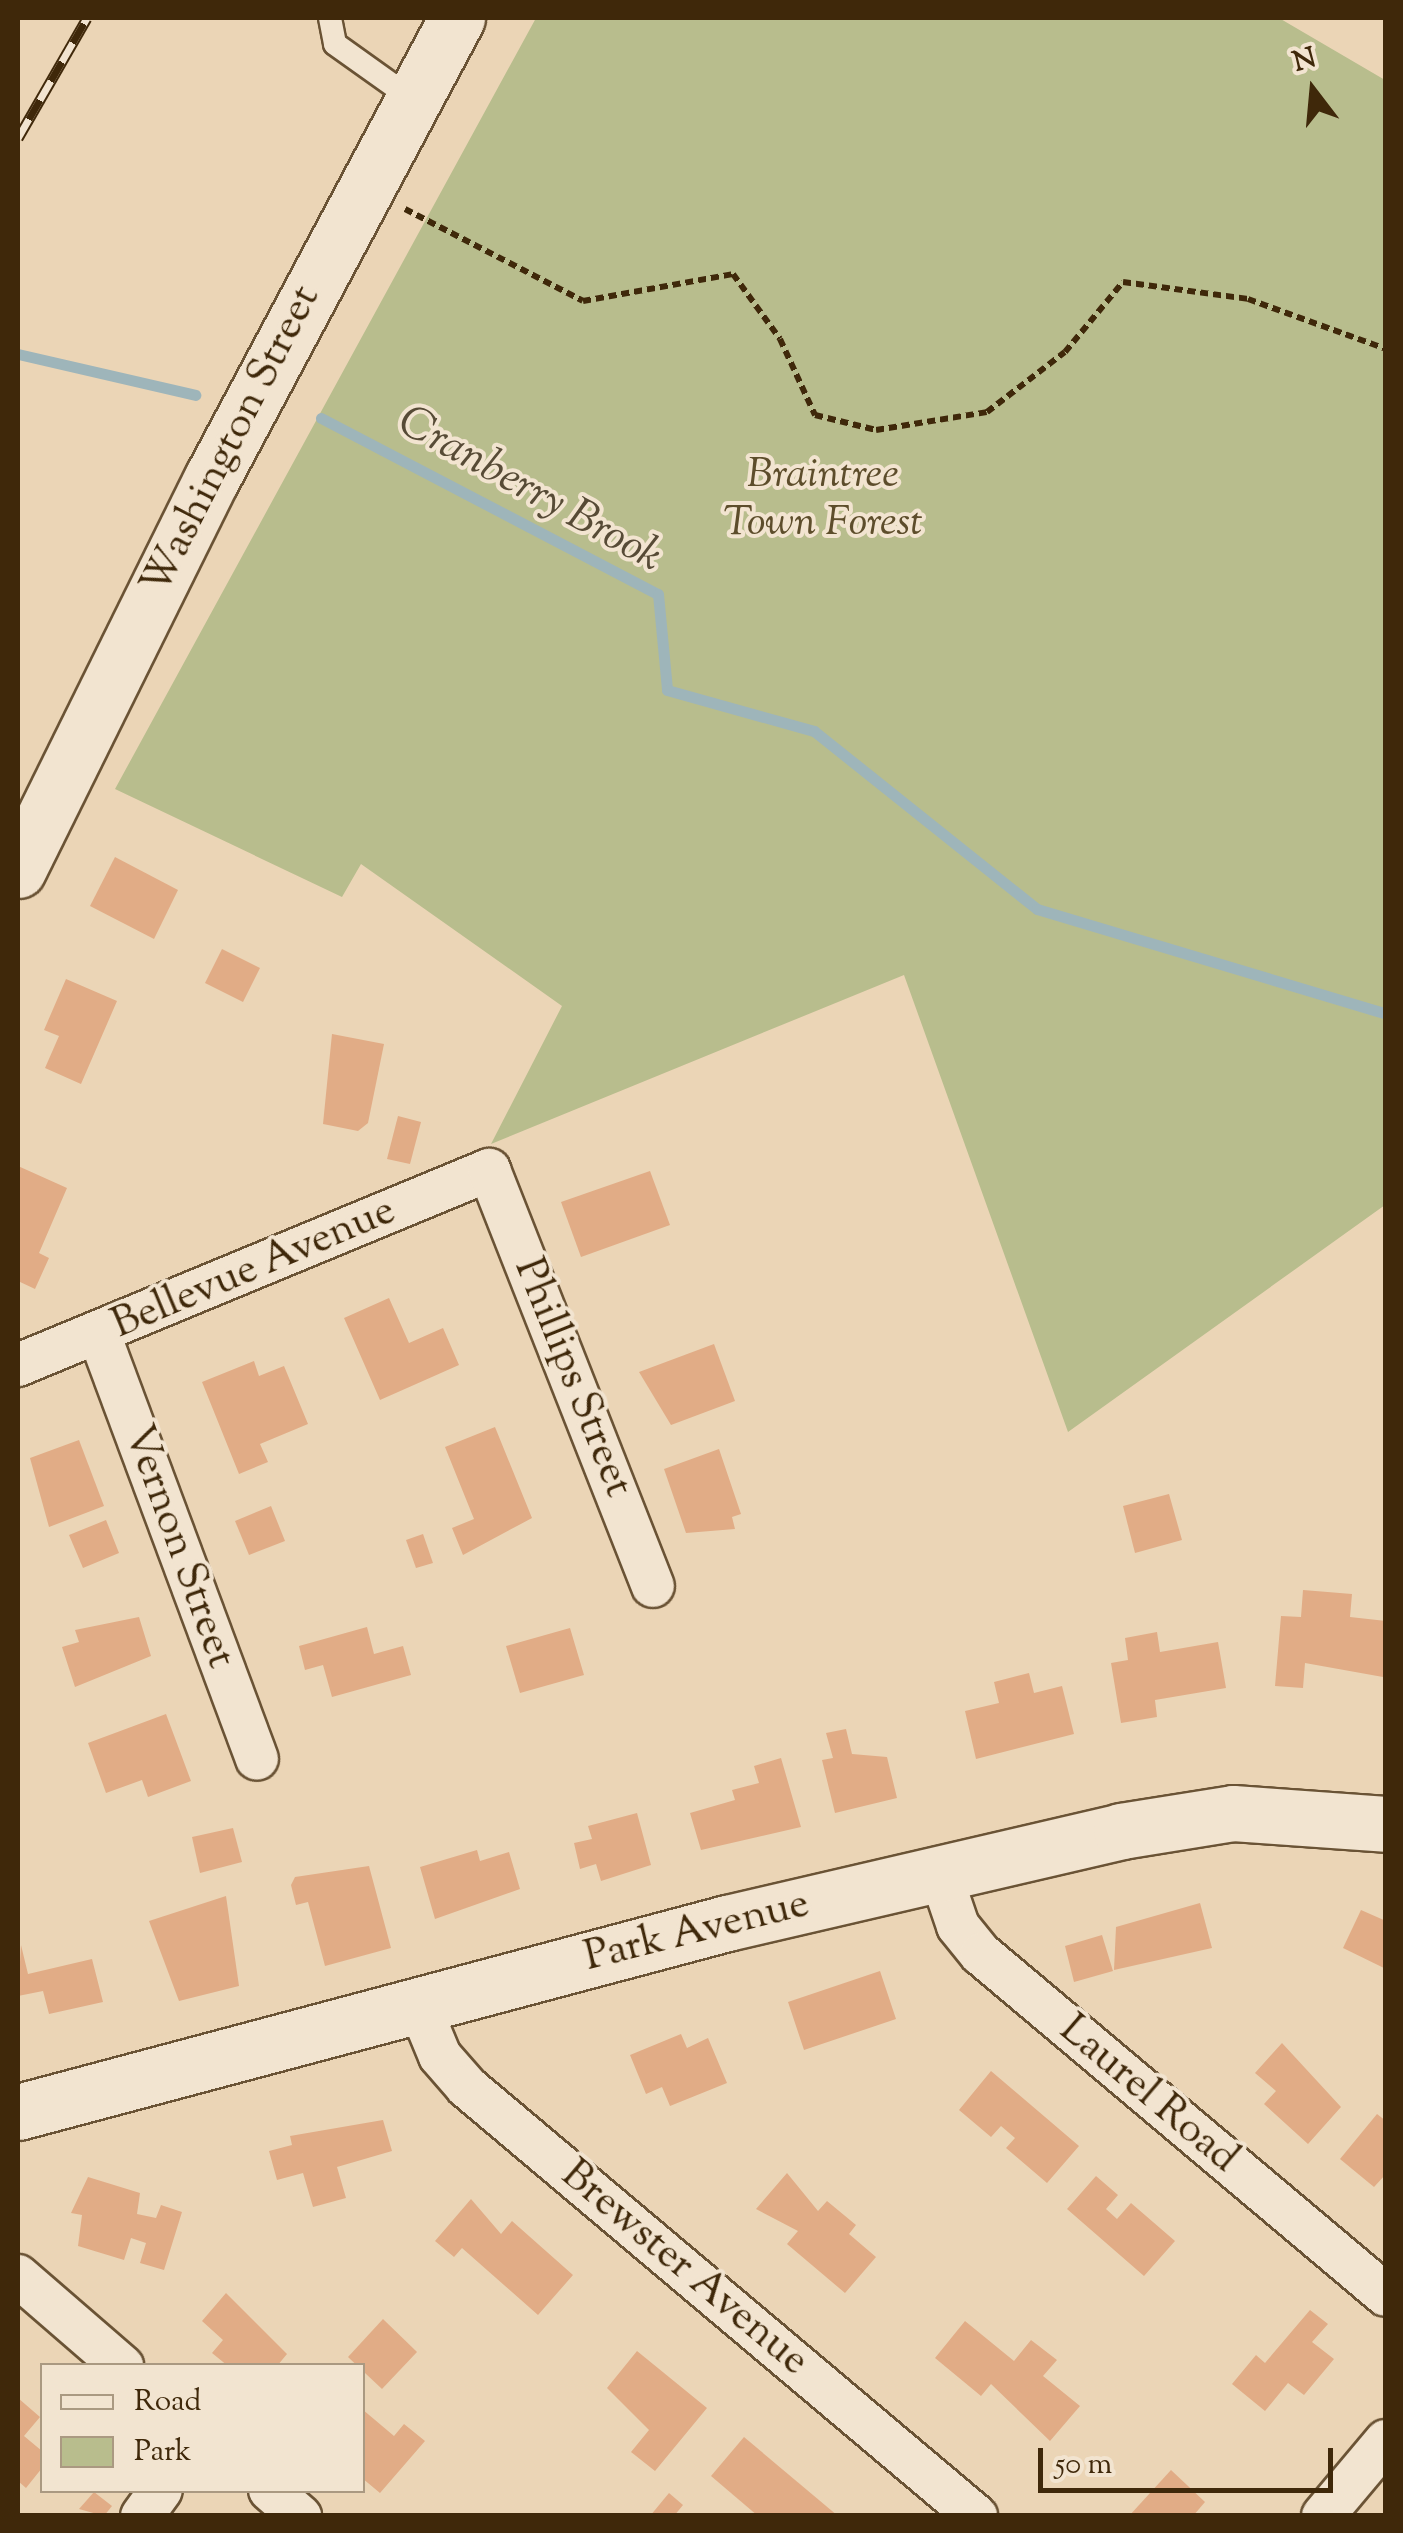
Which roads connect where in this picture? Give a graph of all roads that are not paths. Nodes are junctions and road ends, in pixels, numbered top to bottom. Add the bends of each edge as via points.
1 (330, 18) edge
2 (457, 18) edge
3 (412, 99) junction
4 (18, 870) edge
5 (489, 1170) joint
6 (100, 1334) junction
7 (18, 1364) edge
8 (653, 1586) dead end
9 (258, 1759) dead end
10 (1386, 1824) edge
11 (940, 1873) junction
12 (418, 2002) junction
13 (18, 2112) edge
14 (18, 2276) edge
15 (1386, 2295) edge
16 (119, 2363) edge
17 (1386, 2441) edge
18 (158, 2493) edge
19 (273, 2493) edge
20 (142, 2516) edge
21 (300, 2516) edge
22 (976, 2516) edge
23 (1323, 2516) edge

1 - 3 lane via 334,44
2 - 3 street, Washington Street
3 - 4 street, Washington Street
5 - 6 street, Bellevue Avenue
5 - 8 street, Phillips Street
6 - 7 street, Bellevue Avenue
6 - 9 street, Vernon Street
10 - 11 street, Park Avenue via 1298,1812 1200,1816
11 - 12 street, Park Avenue
11 - 15 street, Laurel Road via 958,1926 995,1967
12 - 13 street, Park Avenue
12 - 22 street, Brewster Avenue via 440,2056 467,2087
14 - 16 street
17 - 23 street
18 - 20 street
19 - 21 street

